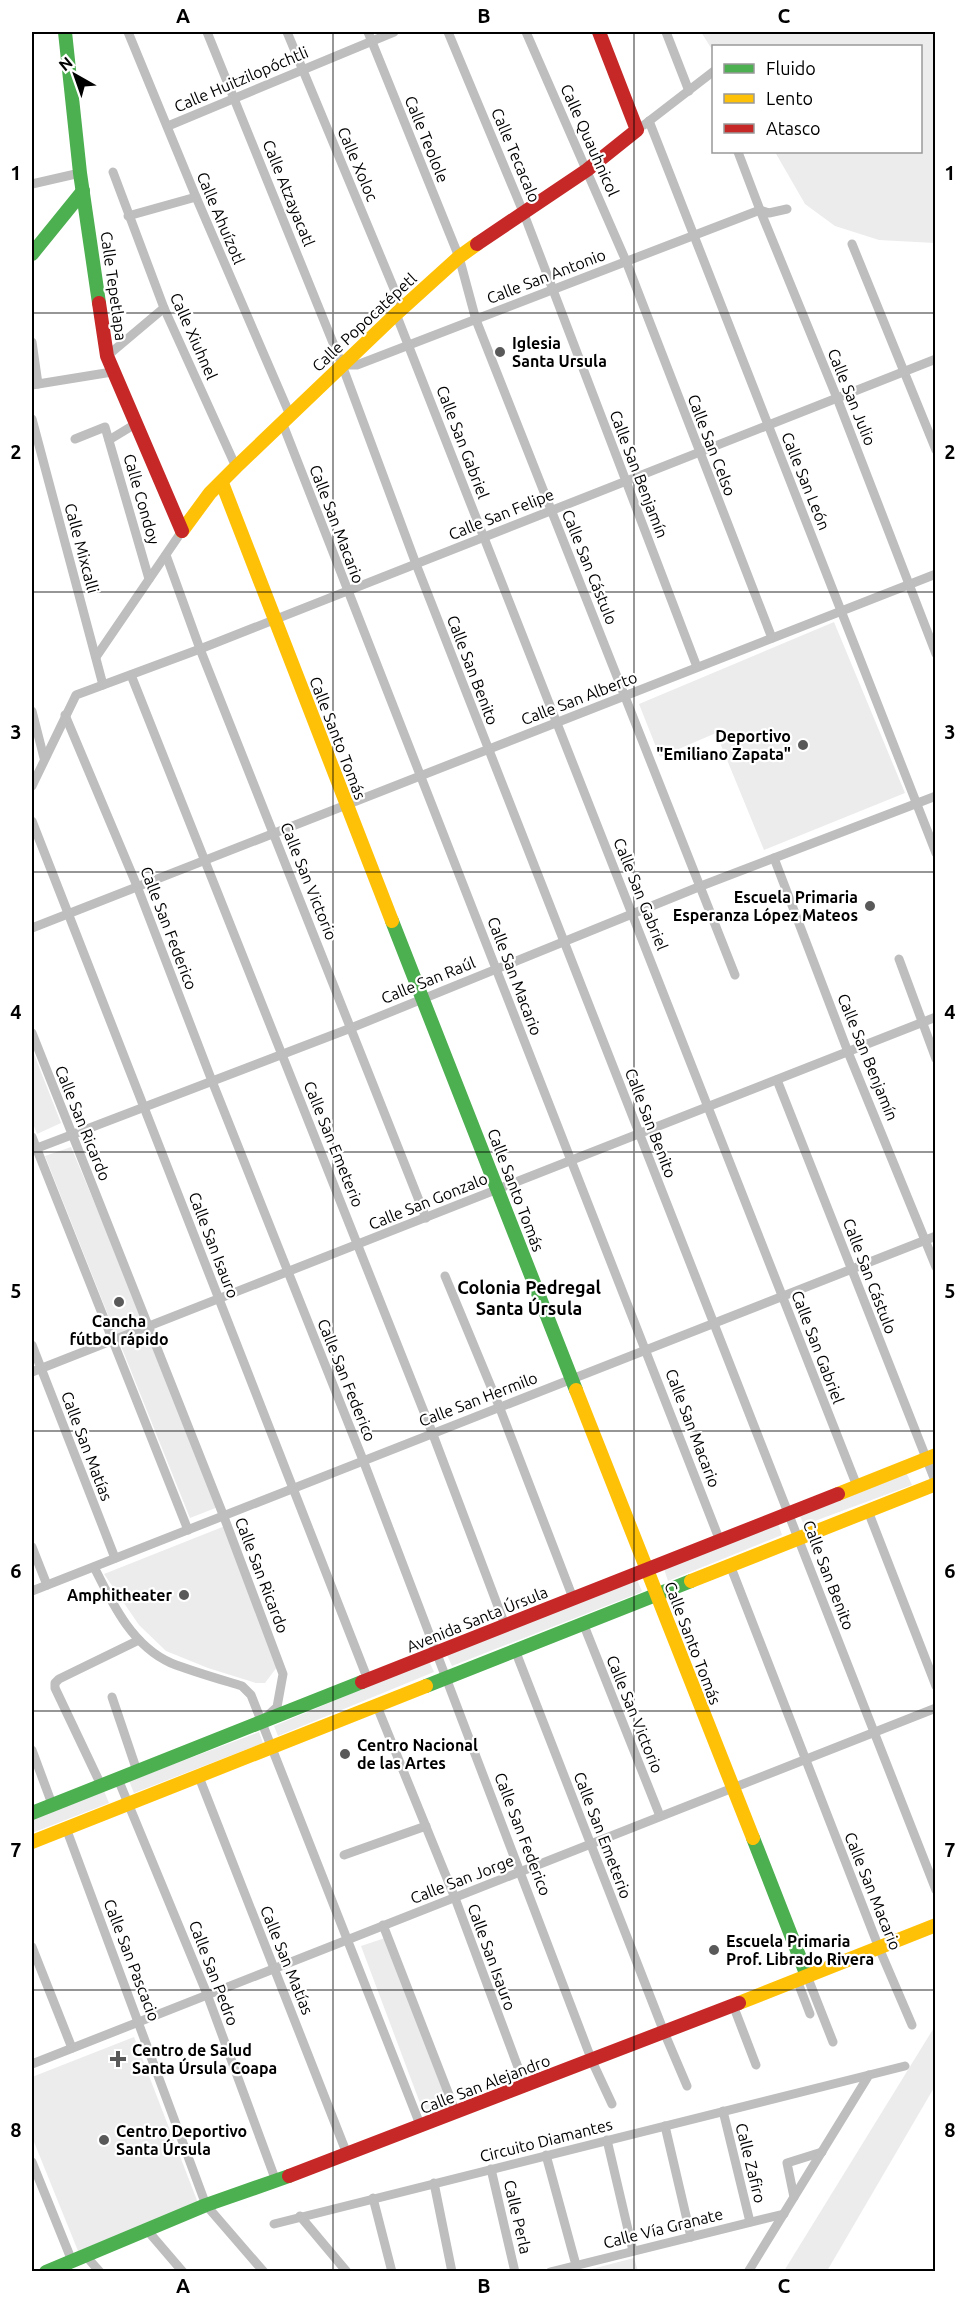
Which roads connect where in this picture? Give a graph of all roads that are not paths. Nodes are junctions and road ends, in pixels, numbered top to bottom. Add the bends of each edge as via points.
1 (64, 32) edge
2 (128, 32) edge
3 (207, 32) edge
4 (287, 32) edge
5 (394, 32) edge
6 (448, 32) edge
7 (526, 32) edge
8 (599, 32) edge
9 (666, 32) edge
10 (370, 36) edge
11 (302, 69) junction
12 (712, 77) edge
13 (688, 91) junction
14 (234, 98) junction
15 (649, 121) junction
16 (168, 126) junction
17 (637, 130) junction
18 (738, 153) edge
19 (587, 170) junction
20 (113, 172) dead end
21 (80, 173) junction
22 (32, 184) edge
23 (83, 191) junction
24 (195, 197) junction
25 (787, 209) dead end
26 (760, 210) junction
27 (524, 214) junction
28 (128, 216) junction
29 (693, 235) junction
30 (852, 244) dead end
31 (32, 254) edge
32 (459, 257) junction
33 (626, 261) junction
34 (553, 291) junction
35 (164, 308) junction
36 (399, 311) junction
37 (476, 320) junction
38 (32, 342) edge
39 (408, 344) junction
40 (107, 356) junction
41 (936, 359) edge
42 (342, 365) junction
43 (905, 371) junction
44 (112, 372) junction
45 (35, 385) edge
46 (837, 398) junction
47 (32, 419) edge
48 (286, 419) junction
49 (137, 423) junction
50 (768, 425) junction
51 (75, 440) dead end
52 (109, 440) junction
53 (936, 450) edge
54 (698, 452) junction
55 (43, 460) junction
56 (32, 463) edge
57 (236, 467) junction
58 (626, 480) junction
59 (222, 483) junction
60 (551, 510) junction
61 (182, 531) junction
62 (483, 537) junction
63 (166, 555) junction
64 (416, 564) junction
65 (936, 574) edge
66 (149, 579) junction
67 (908, 585) junction
68 (346, 591) junction
69 (841, 611) junction
70 (274, 619) junction
71 (772, 638) junction
72 (200, 649) junction
73 (936, 654) edge
74 (96, 657) junction
75 (697, 668) junction
76 (131, 675) junction
77 (103, 685) junction
78 (626, 696) junction
79 (32, 711) edge
80 (65, 715) junction
81 (556, 723) junction
82 (488, 749) junction
83 (44, 758) junction
84 (419, 776) junction
85 (32, 786) edge
86 (936, 796) edge
87 (916, 803) junction
88 (346, 805) junction
89 (32, 821) edge
90 (274, 833) junction
91 (936, 853) edge
92 (774, 858) junction
93 (204, 859) junction
94 (137, 886) junction
95 (702, 886) junction
96 (66, 914) junction
97 (633, 914) junction
98 (32, 928) edge
99 (565, 942) junction
100 (899, 959) dead end
101 (496, 969) junction
102 (735, 975) dead end
103 (424, 998) junction
104 (936, 1017) edge
105 (921, 1023) junction
106 (351, 1028) junction
107 (32, 1033) edge
108 (848, 1052) junction
109 (282, 1054) junction
110 (936, 1059) edge
111 (777, 1080) junction
112 (212, 1081) junction
113 (144, 1107) junction
114 (709, 1107) junction
115 (72, 1134) junction
116 (639, 1134) junction
117 (32, 1137) edge
118 (34, 1149) edge
119 (570, 1161) junction
120 (498, 1189) junction
121 (426, 1218) junction
122 (936, 1236) edge
123 (925, 1240) junction
124 (357, 1245) junction
125 (851, 1268) junction
126 (936, 1268) edge
127 (287, 1271) junction
128 (445, 1276) dead end
129 (782, 1295) junction
130 (219, 1298) junction
131 (714, 1323) junction
132 (149, 1326) junction
133 (113, 1340) junction
134 (32, 1345) edge
135 (646, 1350) junction
136 (36, 1370) edge
137 (572, 1379) junction
138 (499, 1406) junction
139 (432, 1432) junction
140 (931, 1457) edge
141 (363, 1460) junction
142 (936, 1484) edge
143 (857, 1486) junction
144 (292, 1488) junction
145 (868, 1511) junction
146 (789, 1514) junction
147 (224, 1517) junction
148 (188, 1530) junction
149 (798, 1538) junction
150 (720, 1540) junction
151 (32, 1547) edge
152 (115, 1558) junction
153 (730, 1565) junction
154 (94, 1567) junction
155 (647, 1570) junction
156 (46, 1585) junction
157 (32, 1591) edge
158 (656, 1594) junction
159 (573, 1598) junction
160 (583, 1623) junction
161 (505, 1625) junction
162 (139, 1640) junction
163 (515, 1650) junction
164 (436, 1653) junction
165 (446, 1676) junction
166 (368, 1680) junction
167 (936, 1686) edge
168 (112, 1697) dead end
169 (376, 1704) junction
170 (936, 1708) edge
171 (262, 1722) junction
172 (873, 1732) junction
173 (272, 1746) junction
174 (32, 1750) edge
175 (804, 1759) junction
176 (137, 1771) junction
177 (199, 1777) junction
178 (118, 1779) junction
179 (101, 1785) junction
180 (732, 1788) junction
181 (52, 1804) junction
182 (129, 1804) junction
183 (32, 1813) edge
184 (660, 1816) junction
185 (426, 1826) junction
186 (66, 1828) junction
187 (32, 1842) edge
188 (591, 1844) junction
189 (344, 1856) dead end
190 (522, 1872) junction
191 (936, 1890) edge
192 (454, 1898) junction
193 (383, 1925) junction
194 (936, 1925) edge
195 (349, 1939) junction
196 (32, 1947) edge
197 (879, 1948) junction
198 (274, 1967) junction
199 (802, 1978) junction
200 (207, 1994) junction
201 (733, 2005) junction
202 (810, 2014) dead end
203 (139, 2022) junction
204 (912, 2025) dead end
205 (664, 2032) junction
206 (833, 2042) dead end
207 (72, 2048) junction
208 (592, 2061) junction
209 (32, 2064) edge
210 (756, 2065) dead end
211 (905, 2066) dead end
212 (869, 2075) junction
213 (525, 2086) junction
214 (687, 2086) dead end
215 (612, 2104) dead end
216 (723, 2112) junction
217 (456, 2113) junction
218 (665, 2126) junction
219 (421, 2127) junction
220 (607, 2140) junction
221 (822, 2152) junction
222 (347, 2154) junction
223 (546, 2155) junction
224 (32, 2162) edge
225 (491, 2169) junction
226 (276, 2181) junction
227 (434, 2183) junction
228 (794, 2197) junction
229 (373, 2198) junction
230 (206, 2205) junction
231 (784, 2214) junction
232 (300, 2216) junction
233 (750, 2222) junction
234 (274, 2224) dead end
235 (147, 2230) junction
236 (691, 2237) junction
237 (633, 2251) junction
238 (85, 2255) junction
239 (72, 2261) junction
240 (576, 2265) junction
241 (46, 2271) edge
242 (100, 2271) edge
243 (183, 2271) edge
244 (264, 2271) edge
245 (347, 2271) edge
246 (392, 2271) edge
247 (452, 2271) edge
248 (515, 2271) edge
249 (550, 2271) edge
250 (748, 2271) edge

1 - 21 street, Calle Tepetlapa
2 - 16 street, Calle Ahuízotl
3 - 14 street, Calle Atzayacatl
4 - 11 street, Calle Xoloc
5 - 10 street, Calle Huitzilopóchtli
6 - 27 street, Calle Tecacalo
7 - 19 street, Calle Quauhnicol
8 - 17 street
9 - 13 street
10 - 11 street, Calle Huitzilopóchtli
10 - 32 street, Calle Teolole
11 - 14 street, Calle Huitzilopóchtli
11 - 36 street, Calle Xoloc
12 - 13 street, Calle Popocatépetl
13 - 15 street, Calle Popocatépetl
14 - 16 street, Calle Huitzilopóchtli
14 - 42 street, Calle Atzayacatl
15 - 17 street, Calle Popocatépetl
15 - 29 street, Calle San León
16 - 24 street, Calle Ahuízotl
17 - 19 street, Calle Popocatépetl
18 - 26 street, Calle San Julio
19 - 27 street, Calle Popocatépetl
19 - 33 street, Calle Quauhnicol
20 - 28 street, Calle Xiuhnel
21 - 22 street
21 - 23 street, Calle Tepetlapa
23 - 31 street
23 - 40 street, Calle Tepetlapa
24 - 28 street
24 - 48 street, Calle Ahuízotl
25 - 26 street, Calle San Antonio via 769,213
26 - 29 street, Calle San Antonio
26 - 46 street, Calle San Julio
27 - 32 street, Calle Popocatépetl
27 - 34 street, Calle Tecacalo
28 - 35 street, Calle Xiuhnel
29 - 33 street, Calle San Antonio
29 - 50 street, Calle San León
30 - 43 street
32 - 36 street, Calle Popocatépetl
32 - 37 street, Calle San Cástulo
33 - 34 street, Calle San Antonio
33 - 54 street, Calle San Celso
34 - 37 street, Calle San Antonio
34 - 58 street, Calle San Benjamín
35 - 40 street
35 - 57 street, Calle Xiuhnel
36 - 39 street, Calle San Gabriel
36 - 42 street, Calle Popocatépetl
37 - 39 street, Calle San Antonio
37 - 60 street, Calle San Cástulo
38 - 45 street
39 - 42 street, Calle San Antonio via 357,365
39 - 62 street, Calle San Gabriel
40 - 44 street, Calle Tepetlapa
41 - 43 street, Calle San Felipe
42 - 48 street, Calle Popocatépetl
42 - 64 street, Calle San Benito
43 - 46 street, Calle San Felipe
43 - 53 street
44 - 45 street
44 - 49 street, Calle Tepetlapa
46 - 50 street, Calle San Felipe
46 - 67 street, Calle San Julio
47 - 55 street, Calle Mixcalli
48 - 57 street, Calle Popocatépetl
48 - 68 street, Calle San Macario
49 - 52 street
49 - 61 street, Calle Tepetlapa
50 - 54 street, Calle San Felipe
50 - 69 street, Calle San León
51 - 52 street, Calle Condoy via 105,428
52 - 66 street, Calle Condoy
54 - 58 street, Calle San Felipe
54 - 71 street, Calle San Celso
55 - 56 street
55 - 74 street, Calle Mixcalli
57 - 59 street, Calle Popocatépetl
58 - 60 street, Calle San Felipe
58 - 75 street, Calle San Benjamín
59 - 61 street, Calle Popocatépetl
59 - 70 street, Calle Santo Tomás
60 - 62 street, Calle San Felipe
60 - 78 street, Calle San Cástulo
61 - 63 street, Calle Popocatépetl
62 - 64 street, Calle San Felipe
62 - 81 street, Calle San Gabriel
63 - 66 street, Calle Popocatépetl
63 - 72 street, Calle San Victorio
64 - 68 street, Calle San Felipe
64 - 82 street, Calle San Benito
65 - 67 street, Calle San Alberto
66 - 74 street, Calle Popocatépetl
67 - 69 street, Calle San Alberto
67 - 73 street, Calle San Julio
68 - 70 street, Calle San Felipe
68 - 84 street, Calle San Macario
69 - 71 street, Calle San Alberto
69 - 87 street, Calle San León
70 - 72 street, Calle San Felipe
70 - 88 street, Calle Santo Tomás
71 - 75 street, Calle San Alberto
72 - 76 street, Calle San Felipe
72 - 90 street, Calle San Victorio
74 - 77 street, Calle Mixcalli
75 - 78 street, Calle San Alberto
76 - 77 street, Calle San Felipe
76 - 93 street, Calle San Emeterio
77 - 80 street, Calle San Felipe via 76,695
78 - 81 street, Calle San Alberto
78 - 95 street, Calle San Cástulo
79 - 83 street
80 - 83 street
80 - 94 street, Calle San Federico
81 - 82 street, Calle San Alberto
81 - 97 street, Calle San Gabriel
82 - 84 street, Calle San Alberto
82 - 99 street, Calle San Benito
83 - 85 street
84 - 88 street, Calle San Alberto
84 - 101 street, Calle San Macario
86 - 87 street, Calle San Raúl
87 - 91 street, Calle San León
87 - 92 street, Calle San Raúl
88 - 90 street, Calle San Alberto
88 - 103 street, Calle Santo Tomás
89 - 96 street, Calle San Isauro
90 - 93 street, Calle San Alberto
90 - 106 street, Calle San Victorio
92 - 95 street, Calle San Raúl
92 - 108 street, Calle San Benjamín
93 - 94 street, Calle San Alberto
93 - 109 street, Calle San Emeterio
94 - 96 street, Calle San Alberto
94 - 112 street, Calle San Federico
95 - 97 street, Calle San Raúl
95 - 102 street, Calle San Cástulo
96 - 98 street, Calle San Alberto
96 - 113 street, Calle San Isauro
97 - 99 street, Calle San Raúl
97 - 114 street, Calle San Gabriel
99 - 101 street, Calle San Raúl
99 - 116 street, Calle San Benito
100 - 105 street
101 - 103 street, Calle San Raúl
101 - 119 street, Calle San Macario
103 - 106 street, Calle San Raúl
103 - 120 street, Calle Santo Tomás
104 - 105 street, Calle San Gonzalo
105 - 108 street, Calle San Gonzalo
105 - 110 street
106 - 109 street, Calle San Raúl
106 - 121 street, Calle San Victorio
107 - 115 street, Calle San Ricardo
108 - 111 street, Calle San Gonzalo
108 - 123 street, Calle San Benjamín
109 - 112 street, Calle San Raúl
109 - 124 street, Calle San Emeterio
111 - 114 street, Calle San Gonzalo
111 - 125 street, Calle San Cástulo
112 - 113 street, Calle San Raúl
112 - 127 street, Calle San Federico
113 - 115 street, Calle San Raúl
113 - 130 street, Calle San Isauro
114 - 116 street, Calle San Gonzalo
114 - 129 street, Calle San Gabriel
115 - 118 street, Calle San Raúl
115 - 132 street, Calle San Ricardo
116 - 119 street, Calle San Gonzalo
116 - 131 street, Calle San Benito
117 - 118 street
118 - 133 street
119 - 120 street, Calle San Gonzalo
119 - 135 street, Calle San Macario
120 - 121 street, Calle San Gonzalo
120 - 137 street, Calle Santo Tomás
121 - 124 street, Calle San Gonzalo
122 - 123 street, Calle San Hermilo
123 - 125 street, Calle San Hermilo
123 - 126 street, Calle San Benjamín
124 - 127 street, Calle San Gonzalo
124 - 139 street, Calle San Emeterio
125 - 129 street, Calle San Hermilo
125 - 140 street, Calle San Cástulo
127 - 130 street, Calle San Gonzalo
127 - 141 street, Calle San Federico
128 - 138 street
129 - 131 street, Calle San Hermilo
129 - 143 street, Calle San Gabriel
130 - 132 street, Calle San Gonzalo
130 - 144 street, Calle San Isauro
131 - 135 street, Calle San Hermilo
131 - 146 street, Calle San Benito
132 - 133 street, Calle San Gonzalo
132 - 147 street, Calle San Ricardo
133 - 136 street, Calle San Gonzalo
133 - 148 street
134 - 136 street, Calle San Matías
135 - 137 street, Calle San Hermilo
135 - 150 street, Calle San Macario
136 - 152 street, Calle San Matías
137 - 138 street, Calle San Hermilo
137 - 155 street, Calle Santo Tomás
138 - 139 street, Calle San Hermilo
138 - 159 street
139 - 141 street, Calle San Hermilo
139 - 161 street, Calle San Emeterio
140 - 142 street, Calle San Cástulo
140 - 143 street, Avenida Santa Úrsula
141 - 144 street, Calle San Hermilo
141 - 164 street, Calle San Federico
142 - 145 street
143 - 146 street, Avenida Santa Úrsula
144 - 147 street, Calle San Hermilo
144 - 166 street, Calle San Isauro
145 - 149 street
145 - 167 street
146 - 149 street, Calle San Benito
146 - 150 street, Avenida Santa Úrsula
147 - 148 street, Calle San Hermilo
147 - 171 street, Calle San Ricardo via 283,1674 277,1707
148 - 152 street, Calle San Hermilo
149 - 153 street
149 - 172 street, Calle San Benito
150 - 155 street, Avenida Santa Úrsula
151 - 156 street
152 - 154 street, Calle San Hermilo
153 - 158 street
153 - 175 street, Calle San Macario
154 - 156 street, Calle San Hermilo
154 - 162 street
155 - 158 street, Calle Santo Tomás
155 - 159 street, Avenida Santa Úrsula
156 - 157 street, Calle San Hermilo
158 - 160 street
158 - 180 street, Calle Santo Tomás
159 - 161 street, Avenida Santa Úrsula
160 - 163 street
160 - 184 street, Calle San Victorio
161 - 164 street, Avenida Santa Úrsula
162 - 171 street via 170,1662 247,1690
162 - 179 street via 55,1683
163 - 165 street
163 - 188 street, Calle San Emeterio
164 - 165 street, Calle San Federico
164 - 166 street, Avenida Santa Úrsula
165 - 169 street
165 - 190 street, Calle San Federico
166 - 171 street, Avenida Santa Úrsula
168 - 176 street
169 - 173 street
169 - 185 street, Calle San Isauro
170 - 172 street, Calle San Jorge
171 - 173 street
171 - 176 street, Avenida Santa Úrsula
172 - 175 street, Calle San Jorge
172 - 191 street, Calle San Benito
173 - 177 street
173 - 195 street
174 - 181 street
175 - 180 street, Calle San Jorge
175 - 197 street, Calle San Macario
176 - 178 street, Avenida Santa Úrsula
177 - 182 street
177 - 198 street, Calle San Matías
178 - 179 street, Avenida Santa Úrsula
178 - 182 street, Calle San Pedro
179 - 181 street, Avenida Santa Úrsula
180 - 184 street, Calle San Jorge
180 - 199 street, Calle Santo Tomás
181 - 183 street, Avenida Santa Úrsula
182 - 186 street
182 - 200 street, Calle San Pedro
184 - 188 street, Calle San Jorge
185 - 189 street
185 - 192 street, Calle San Isauro
186 - 187 street
186 - 203 street, Calle San Pascacio
188 - 190 street, Calle San Jorge
188 - 205 street, Calle San Emeterio
190 - 192 street, Calle San Jorge
190 - 208 street, Calle San Federico
192 - 193 street, Calle San Jorge
192 - 213 street, Calle San Isauro
193 - 195 street, Calle San Jorge
193 - 217 street
194 - 197 street, Calle San Alejandro
195 - 198 street, Calle San Jorge
195 - 219 street
196 - 207 street
197 - 199 street, Calle San Alejandro
197 - 204 street, Calle San Macario
198 - 200 street, Calle San Jorge
198 - 222 street, Calle San Matías
199 - 201 street, Calle San Alejandro
199 - 202 street
199 - 206 street
200 - 203 street, Calle San Jorge
200 - 226 street, Calle San Pedro
201 - 205 street, Calle San Alejandro
201 - 210 street
203 - 207 street, Calle San Jorge
203 - 230 street, Calle San Pascacio
205 - 208 street, Calle San Alejandro
205 - 214 street, Calle San Emeterio
207 - 209 street, Calle San Jorge
208 - 213 street, Calle San Alejandro
208 - 215 street, Calle San Federico
211 - 212 street, Circuito Diamantes
212 - 216 street, Circuito Diamantes
212 - 221 street
213 - 217 street, Calle San Alejandro
216 - 218 street, Circuito Diamantes
216 - 233 street, Calle Zafiro
217 - 219 street, Calle San Alejandro
218 - 220 street, Circuito Diamantes
218 - 236 street
219 - 222 street, Calle San Alejandro
220 - 223 street, Circuito Diamantes
220 - 237 street
221 - 228 street
221 - 228 street via 787,2163
222 - 226 street, Calle San Alejandro
223 - 225 street, Circuito Diamantes
223 - 240 street
224 - 239 street
225 - 227 street, Circuito Diamantes
225 - 248 street, Calle Perla
226 - 230 street, Calle San Alejandro
227 - 229 street, Circuito Diamantes
227 - 247 street
228 - 231 street
229 - 232 street, Circuito Diamantes
229 - 246 street
230 - 235 street, Calle San Alejandro
230 - 244 street
231 - 233 street, Calle Vía Granate
231 - 250 street
232 - 234 street, Circuito Diamantes
232 - 245 street
233 - 236 street, Calle Vía Granate
235 - 238 street, Calle San Alejandro
235 - 243 street
236 - 237 street, Calle Vía Granate
237 - 240 street, Calle Vía Granate
238 - 239 street, Calle San Alejandro
238 - 242 street
239 - 241 street, Calle San Alejandro
240 - 249 street, Calle Vía Granate

